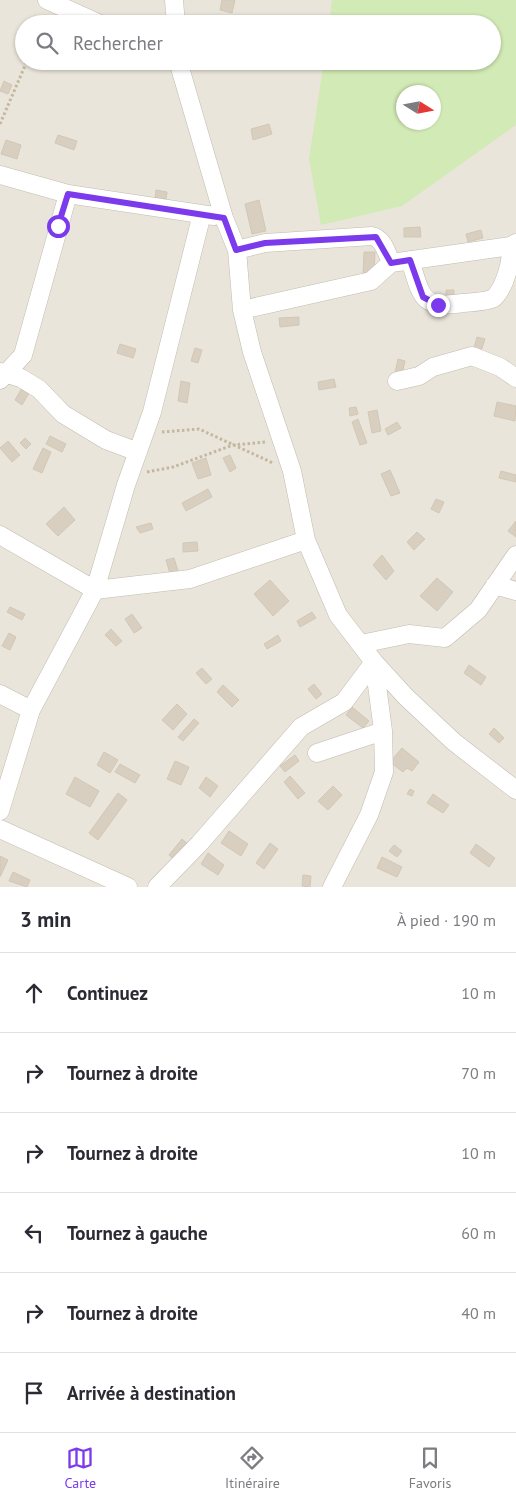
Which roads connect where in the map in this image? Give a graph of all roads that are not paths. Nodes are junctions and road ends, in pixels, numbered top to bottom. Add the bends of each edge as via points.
1 (174, 0) edge
2 (50, 1) edge
3 (80, 15) edge
4 (175, 15) edge
5 (181, 70) edge
6 (0, 175) edge
7 (68, 194) junction
8 (202, 214) junction
9 (224, 218) junction
10 (513, 245) edge
11 (236, 250) junction
12 (410, 260) junction
13 (391, 263) junction
14 (242, 310) junction
15 (2, 376) edge
16 (516, 378) edge
17 (397, 380) dead end
18 (138, 452) junction
19 (0, 535) edge
20 (306, 540) junction
21 (516, 554) edge
22 (495, 585) junction
23 (95, 590) junction
24 (516, 591) edge
25 (360, 644) junction
26 (374, 662) junction
27 (0, 694) edge
28 (31, 710) junction
29 (383, 731) junction
30 (317, 753) dead end
31 (516, 790) edge
32 (0, 811) edge
33 (0, 829) edge
34 (128, 887) edge
35 (157, 887) edge
36 (332, 887) edge

1 - 4 street
2 - 3 street
5 - 9 street
6 - 7 street
7 - 8 street
7 - 15 street via 23,355
8 - 9 street
8 - 18 street via 152,412
9 - 11 street
10 - 12 street
10 - 12 street via 499,293 494,298 445,306 432,304 423,297
11 - 13 street via 265,243 372,236 383,244
11 - 14 street
12 - 13 street
13 - 14 street via 371,281
14 - 20 street via 252,352 292,471
15 - 18 street via 21,378 39,389 63,414 106,440
16 - 17 street via 500,367 472,356 433,368 419,376
18 - 23 street
19 - 23 street
20 - 23 street via 190,579
20 - 25 street via 338,614
21 - 22 street
22 - 24 street
22 - 25 street via 478,610 445,638 409,634
23 - 28 street
25 - 26 street
26 - 29 street
26 - 31 street via 454,742
26 - 35 street via 344,702 301,727
27 - 28 street
28 - 32 street
29 - 30 street
29 - 36 street via 384,772 369,815
33 - 34 street

